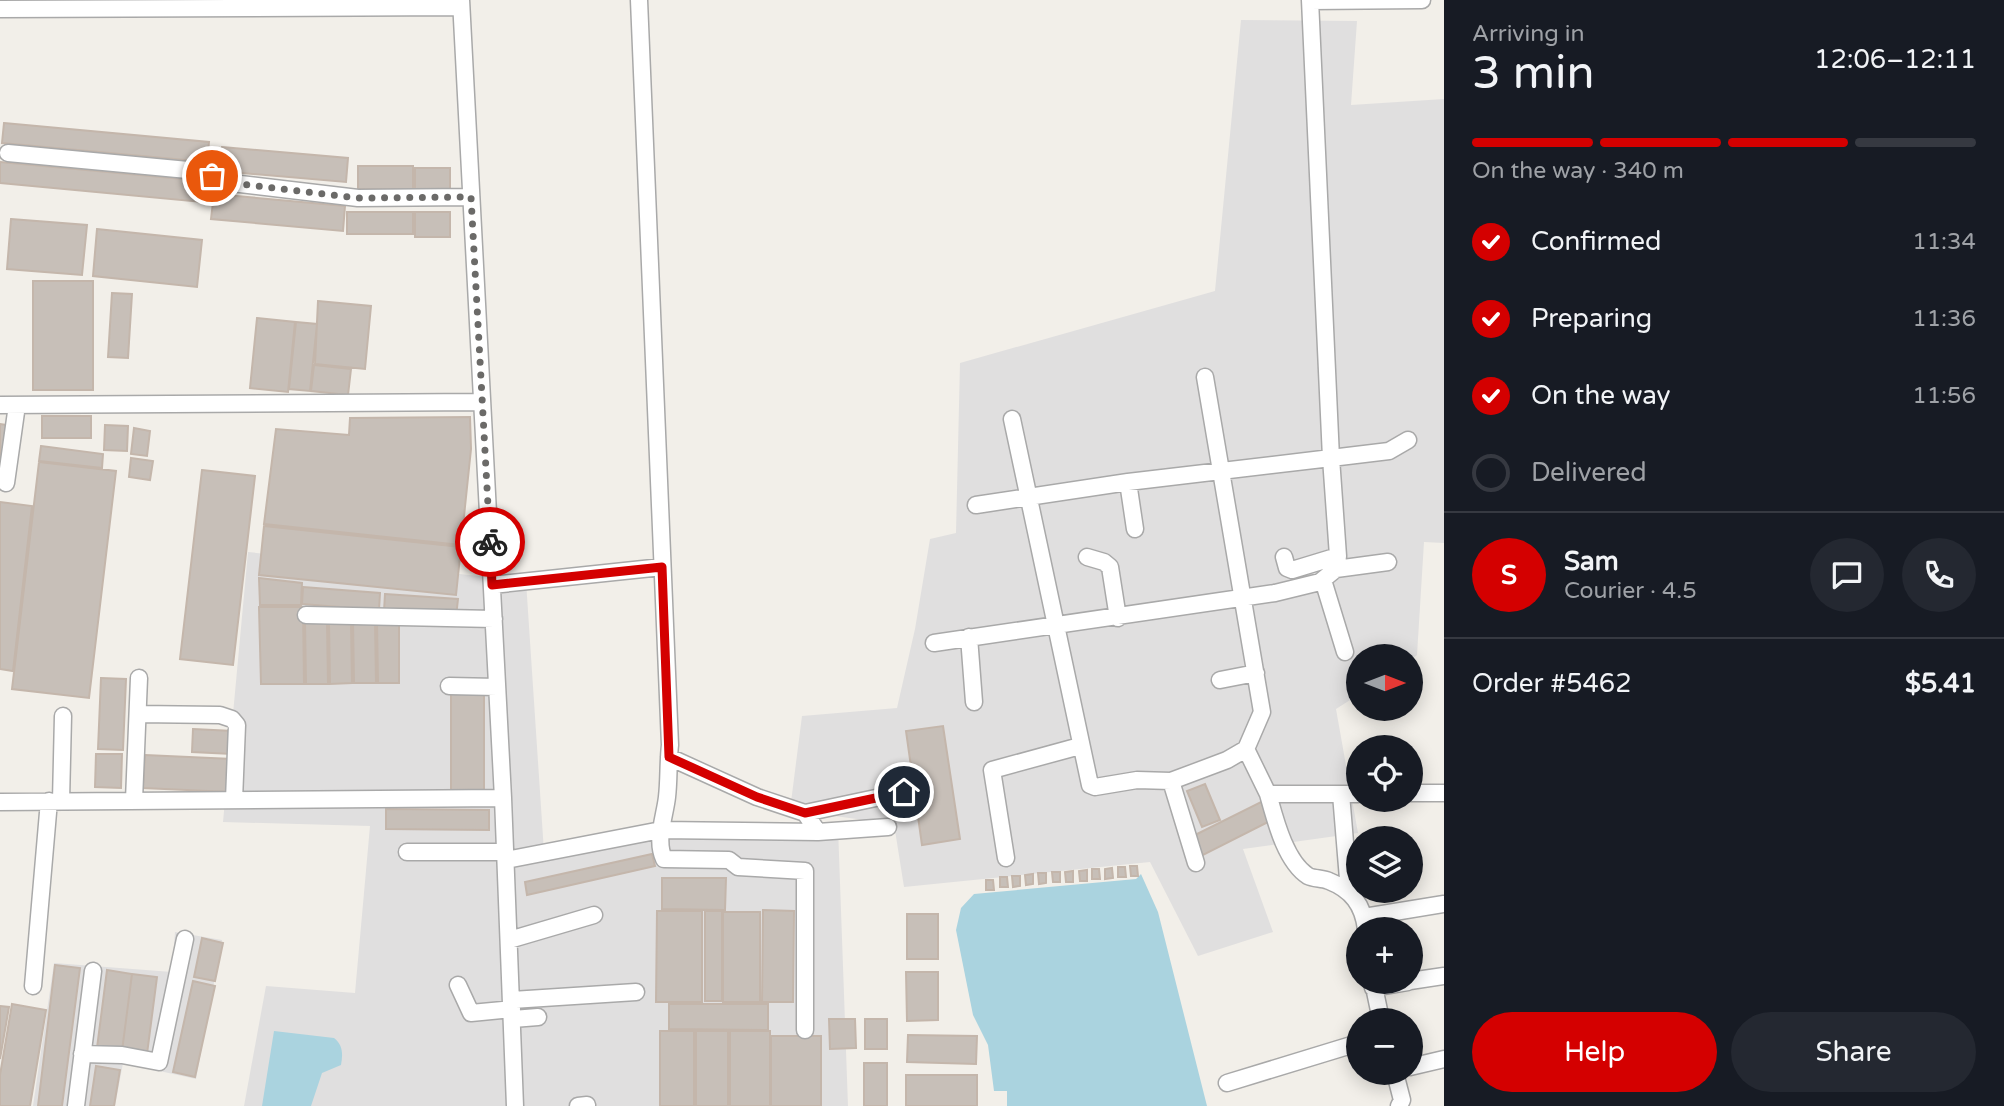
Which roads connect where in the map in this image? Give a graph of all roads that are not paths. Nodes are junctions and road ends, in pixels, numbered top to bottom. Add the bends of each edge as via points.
1 (639, 0) edge
2 (1422, 0) edge
3 (1310, 1) edge
4 (461, 4) edge
5 (162, 5) edge
6 (0, 9) edge
7 (8, 153) dead end
8 (471, 197) junction
9 (1205, 377) dead end
10 (482, 402) junction
11 (0, 405) edge
12 (18, 405) junction
13 (1012, 419) dead end
14 (1408, 440) dead end
15 (1331, 458) junction
16 (1222, 471) junction
17 (1128, 482) junction
18 (6, 483) dead end
19 (1028, 500) junction
20 (976, 505) dead end
21 (1135, 529) dead end
22 (1087, 557) dead end
23 (1284, 557) dead end
24 (1388, 562) dead end
25 (1337, 563) junction
26 (662, 567) junction
27 (1323, 580) junction
28 (492, 585) junction
29 (1242, 599) junction
30 (306, 615) dead end
31 (1118, 618) junction
32 (494, 619) junction
33 (1055, 625) junction
34 (969, 637) junction
35 (934, 643) dead end
36 (1345, 652) dead end
37 (1256, 673) junction
38 (139, 678) dead end
39 (1220, 680) dead end
40 (449, 686) dead end
41 (497, 687) junction
42 (974, 702) dead end
43 (138, 714) junction
44 (63, 716) dead end
45 (1080, 746) junction
46 (1246, 749) junction
47 (669, 757) junction
48 (1171, 781) junction
49 (904, 792) dead end
50 (1423, 793) edge
51 (1444, 793) edge
52 (1268, 794) junction
53 (1341, 794) junction
54 (1346, 794) edge
55 (503, 798) junction
56 (134, 800) junction
57 (234, 800) junction
58 (55, 801) junction
59 (0, 802) edge
60 (805, 813) junction
61 (888, 827) dead end
62 (661, 830) junction
63 (818, 832) junction
64 (407, 852) dead end
65 (1346, 855) edge
66 (505, 856) junction
67 (1006, 858) dead end
68 (1195, 863) dead end
69 (1346, 889) edge
70 (1444, 904) edge
71 (594, 915) dead end
72 (1390, 917) edge
73 (185, 939) dead end
74 (509, 940) junction
75 (93, 971) dead end
76 (1444, 976) edge
77 (1423, 980) edge
78 (458, 985) dead end
79 (33, 986) dead end
80 (636, 992) dead end
81 (512, 1009) junction
82 (538, 1017) dead end
83 (806, 1030) dead end
84 (1346, 1047) edge
85 (82, 1054) junction
86 (1444, 1059) edge
87 (1423, 1064) edge
88 (1227, 1083) dead end
89 (1398, 1085) edge
90 (587, 1105) edge
91 (76, 1106) edge
92 (515, 1106) edge
93 (578, 1106) edge
94 (1399, 1106) edge

1 - 26 street
2 - 3 street
3 - 15 street
4 - 5 street
4 - 8 street
5 - 6 street
7 - 8 street via 209,172 215,181 358,198
8 - 10 street
9 - 16 street
10 - 12 street
10 - 28 street
11 - 12 street
12 - 18 street
13 - 19 street
14 - 15 street via 1390,451
15 - 16 street
15 - 25 street
16 - 17 street
16 - 29 street
17 - 19 street
17 - 21 street
19 - 20 street
19 - 33 street
22 - 31 street via 1110,567
23 - 25 street via 1292,570
24 - 25 street
25 - 27 street
26 - 28 street
26 - 47 street
27 - 29 street
27 - 36 street
28 - 32 street
29 - 31 street
29 - 37 street
30 - 32 street
31 - 33 street
32 - 41 street
33 - 34 street
33 - 45 street
34 - 35 street
34 - 42 street
37 - 39 street
37 - 46 street via 1262,712
38 - 43 street
40 - 41 street
41 - 55 street
43 - 56 street
43 - 57 street via 232,719 237,725
44 - 58 street
45 - 48 street via 1090,785 1095,788 1137,780
45 - 67 street via 992,770
46 - 48 street
46 - 52 street
47 - 60 street
47 - 62 street
48 - 68 street
49 - 60 street
50 - 51 street
52 - 53 street
52 - 69 street via 1281,839 1308,876
53 - 54 street
53 - 65 street
55 - 57 street
55 - 66 street
56 - 57 street
56 - 58 street
58 - 59 street
58 - 79 street
60 - 63 street
61 - 63 street
62 - 63 street
62 - 66 street
62 - 83 street via 664,859 729,860 738,867 805,871
64 - 66 street
66 - 74 street
70 - 72 street
71 - 74 street
73 - 85 street via 159,1062
74 - 81 street
75 - 85 street
76 - 77 street
78 - 81 street via 471,1013
80 - 81 street
81 - 82 street
81 - 92 street
84 - 88 street
85 - 91 street
86 - 87 street
89 - 94 street
90 - 93 street

